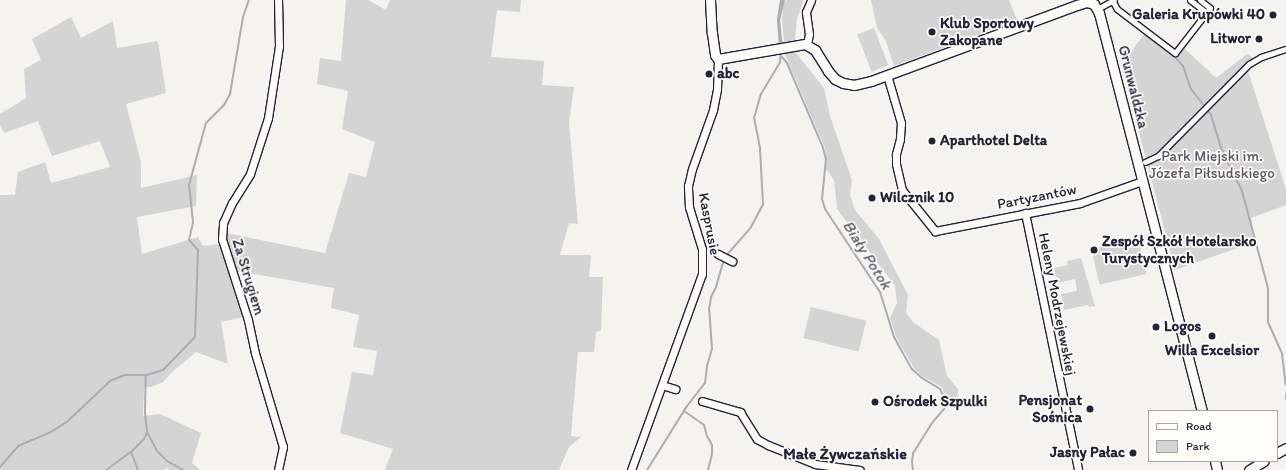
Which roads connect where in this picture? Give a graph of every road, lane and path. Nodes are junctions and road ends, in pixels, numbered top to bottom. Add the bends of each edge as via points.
1 (278, 0) edge
2 (710, 0) edge
3 (811, 0) edge
4 (1113, 0) edge
5 (1190, 0) edge
6 (1200, 0) edge
7 (1096, 6) junction
8 (807, 45) junction
9 (1176, 46) dead end
10 (1286, 49) edge
11 (718, 60) junction
12 (887, 75) junction
13 (1145, 162) dead end
14 (1142, 181) junction
15 (1025, 213) junction
16 (718, 254) dead end
17 (732, 260) dead end
18 (662, 385) junction
19 (675, 389) dead end
20 (702, 401) dead end
21 (1202, 410) edge
22 (1262, 462) edge
23 (278, 470) edge
24 (631, 470) edge
25 (860, 470) edge
26 (1078, 470) edge
27 (1249, 470) edge

1 - 23 street, Za Strugiem via 279,46 268,118 250,174 223,223 222,238 283,447
2 - 11 street, Kasprusie via 712,33
3 - 8 street via 806,12 809,34
4 - 6 street via 1118,9 1174,53 1210,8
4 - 7 street
5 - 9 street via 1204,11
7 - 12 street via 1085,3 1077,5
7 - 14 street, Grunwaldzka
8 - 11 street
8 - 12 street via 815,50 829,73 841,82 858,85
10 - 13 street via 1248,64 1158,156
11 - 18 street, Kasprusie via 713,110 688,186 689,207 702,249 702,274
12 - 15 street, Partyzantów via 901,123 896,159 902,190 935,231
14 - 15 street, Partyzantów via 1080,203
14 - 21 street, Grunwaldzka
15 - 26 street, Heleny Modrzejewskiej
16 - 17 street
18 - 19 street
18 - 24 street, Kasprusie
20 - 25 street via 740,412 757,439 768,445 814,464
22 - 27 street

